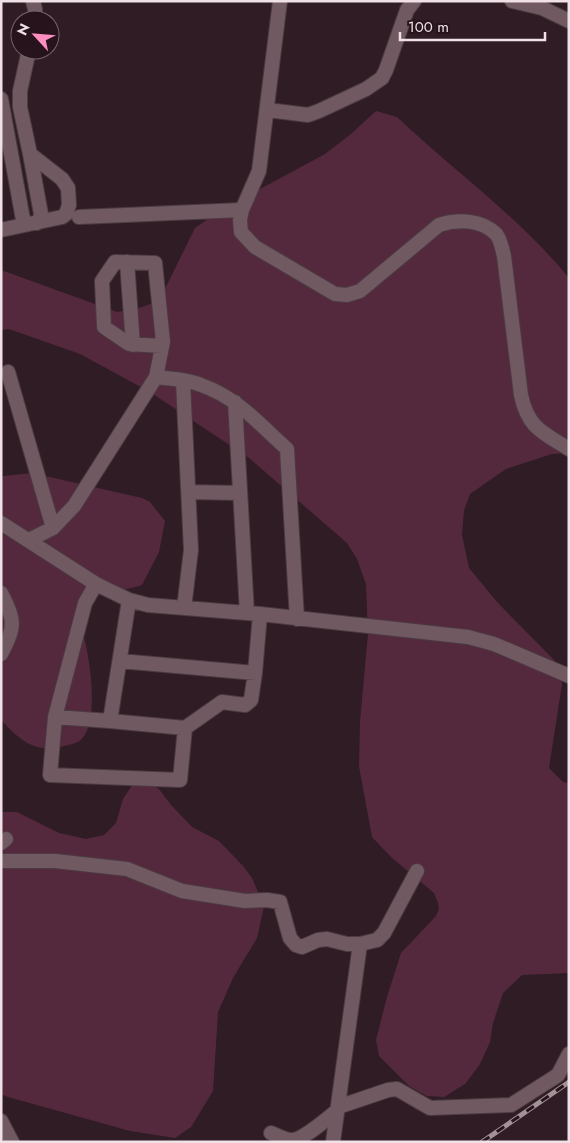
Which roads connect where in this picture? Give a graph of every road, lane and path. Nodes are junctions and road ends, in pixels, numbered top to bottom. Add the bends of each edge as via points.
1 (280, 1) edge
2 (414, 1) edge
3 (512, 1) edge
4 (569, 21) edge
5 (27, 60) edge
6 (1, 100) edge
7 (268, 110) junction
8 (5, 149) edge
9 (29, 149) junction
10 (242, 210) junction
11 (79, 217) dead end
12 (31, 224) junction
13 (1, 230) edge
14 (127, 262) junction
15 (133, 345) junction
16 (162, 346) junction
17 (8, 372) dead end
18 (156, 378) junction
19 (183, 381) junction
20 (235, 402) junction
21 (569, 449) edge
22 (189, 492) junction
23 (240, 493) junction
24 (1, 523) edge
25 (53, 528) junction
26 (29, 540) junction
27 (96, 584) junction
28 (1, 593) edge
29 (130, 600) junction
30 (184, 608) junction
31 (254, 614) junction
32 (297, 619) junction
33 (1, 654) edge
34 (120, 661) junction
35 (255, 673) junction
36 (569, 676) edge
37 (56, 717) junction
38 (110, 721) junction
39 (185, 728) junction
40 (1, 861) edge
41 (416, 871) dead end
42 (360, 944) junction
43 (569, 1054) edge
44 (338, 1109) junction
45 (1, 1121) edge
46 (271, 1133) dead end
47 (12, 1142) edge
48 (333, 1142) edge

1 - 7 street
2 - 7 street via 407,10 382,78 366,89 308,115
3 - 4 street via 542,8
5 - 9 street via 20,107
6 - 8 street
7 - 10 street via 259,170
8 - 9 street
8 - 12 street
9 - 12 street via 41,214 40,219
9 - 12 street via 68,188 69,205 62,217
10 - 11 street
10 - 21 street via 241,232 256,247 335,294 360,291 439,225 465,221 485,227 496,235 504,256 524,411 532,424
12 - 13 street
14 - 15 street
14 - 15 street via 115,262 102,281 104,327
14 - 16 street via 154,263
15 - 16 street
16 - 18 street
17 - 25 street
18 - 19 street
18 - 25 street via 74,506
19 - 20 street via 200,384
19 - 22 street
20 - 23 street
20 - 32 street via 287,449
22 - 23 street
22 - 30 street via 191,550
23 - 31 street
24 - 26 street
25 - 26 street
26 - 27 street
27 - 29 street
27 - 37 street via 85,603
28 - 33 street via 13,622
29 - 30 street
29 - 34 street
30 - 31 street
31 - 32 street
31 - 35 street
32 - 36 street via 468,637 494,644
34 - 35 street
34 - 38 street
35 - 39 street via 251,700 245,705 222,702
37 - 38 street
37 - 39 street via 50,775 180,780
38 - 39 street
40 - 42 street via 128,869 182,891 246,901 280,902 290,938 296,945 327,939
41 - 42 street via 384,933 376,940
42 - 44 street
43 - 44 street via 558,1074 511,1105 430,1108 398,1089
44 - 46 street via 294,1140
44 - 48 street
45 - 47 street

